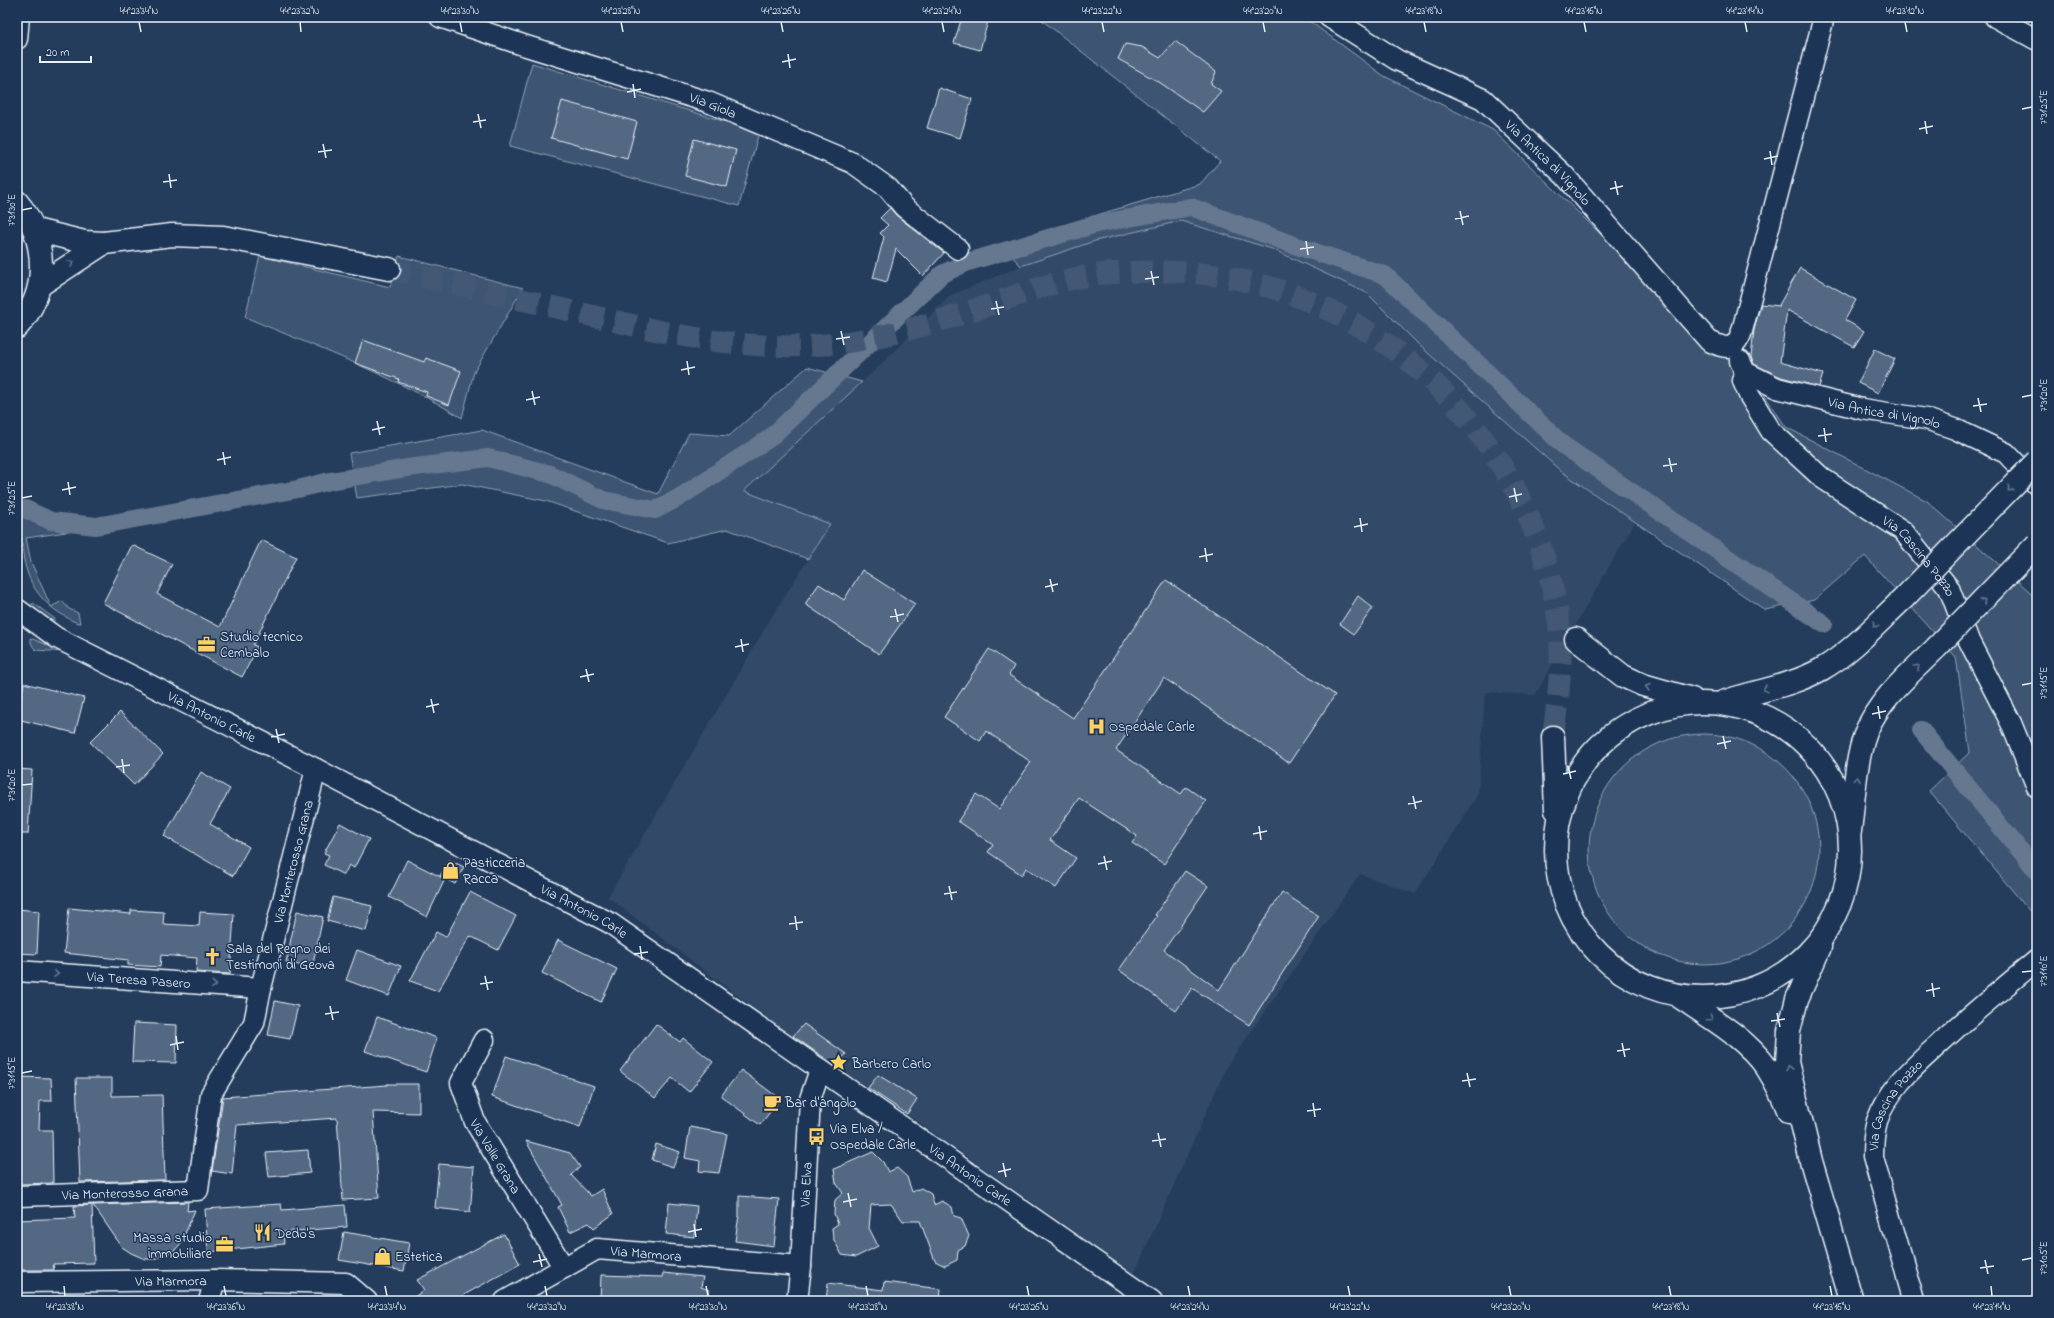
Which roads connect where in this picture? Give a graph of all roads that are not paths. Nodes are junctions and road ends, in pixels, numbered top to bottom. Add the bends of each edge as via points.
1 (19, 17) edge
2 (440, 17) edge
3 (1329, 17) edge
4 (1824, 17) edge
5 (1996, 17) edge
6 (17, 39) edge
7 (2037, 40) edge
8 (17, 202) edge
9 (35, 230) junction
10 (104, 243) junction
11 (958, 249) dead end
12 (389, 269) tunnel mouth
13 (40, 285) junction
14 (17, 327) edge
15 (1733, 346) junction
16 (1745, 372) junction
17 (2037, 461) edge
18 (2037, 485) edge
19 (2037, 544) edge
20 (17, 609) edge
21 (17, 627) edge
22 (57, 638) junction
23 (1576, 638) dead end
24 (1699, 701) junction
25 (1723, 702) junction
26 (1554, 737) tunnel mouth
27 (316, 770) junction
28 (2037, 787) edge
29 (1556, 828) junction
30 (1850, 831) junction
31 (1829, 928) junction
32 (2037, 960) edge
33 (17, 971) edge
34 (261, 988) junction
35 (1678, 996) junction
36 (484, 1040) dead end
37 (820, 1070) junction
38 (1811, 1161) junction
39 (18, 1196) dead end
40 (801, 1266) junction
41 (564, 1268) junction
42 (215, 1280) junction
43 (17, 1282) edge
44 (208, 1301) edge
45 (367, 1301) edge
46 (505, 1301) edge
47 (797, 1301) edge
48 (1152, 1301) edge
49 (1852, 1301) edge
50 (1914, 1301) edge

1 - 6 street
2 - 11 street, Via Giola via 708,102 853,162 888,188 904,207
3 - 15 street, Via Antica di Vignolo via 1397,60 1483,99 1564,175 1709,341 1722,347
4 - 15 street via 1742,331 1738,342
5 - 7 street
8 - 9 main road
9 - 10 main road via 84,242
9 - 13 main road via 42,257
10 - 12 main road via 172,235 223,237
13 -> 10 main road
13 - 14 main road via 34,303 24,321
15 - 16 street
16 - 18 street, Via Antica di Vignolo via 1777,388 1862,409 1926,419 1955,429 2006,453
16 - 28 street, Via Cascina Pozzo via 1743,381 1749,395 1771,431 1822,478 1902,531 1949,588 1969,641 2011,723
17 -> 25 main road, bridge via 1904,598 1866,634 1822,669
30 -> 19 main road, bridge via 1860,755 1866,733 1876,714 1887,699
20 - 22 street, Via Antonio Carle
21 - 22 street, Via Antonio Carle
22 - 27 street, Via Antonio Carle
24 -> 23 main road via 1643,685 1623,676
24 - 25 main road
24 - 29 main road via 1658,708 1621,725 1590,753 1568,788
25 - 30 main road via 1769,717 1808,745 1836,785
26 - 29 main road
27 - 34 street, Via Monterosso Grana
27 - 37 street, Via Antonio Carle via 610,922
29 - 35 main road via 1556,870 1564,898 1568,911 1591,947 1612,967 1636,982
30 - 31 main road via 1847,881
31 - 35 main road via 1800,961 1764,985 1722,997
38 -> 31 main road via 1787,1062 1789,1031 1797,1000
32 - 50 street, Via Cascina Pozzo via 1962,1022 1902,1078 1878,1121 1873,1157
33 -> 34 street, Via Teresa Pasero
34 - 39 street, Via Monterosso Grana via 254,1023 211,1094 198,1190
35 -> 38 main road via 1734,1035 1766,1067 1779,1088
36 - 41 street, Via Valle Grana via 461,1083 474,1122
37 - 40 street, Via Elva via 810,1098
37 - 48 street, Via Antonio Carle
38 - 49 main road
40 - 41 street, Via Marmora via 597,1249
40 - 47 street, Via Elva
41 - 46 street, Via Marmora
42 - 43 street, Via Marmora
42 - 44 street
42 - 45 street, Via Marmora via 346,1283

